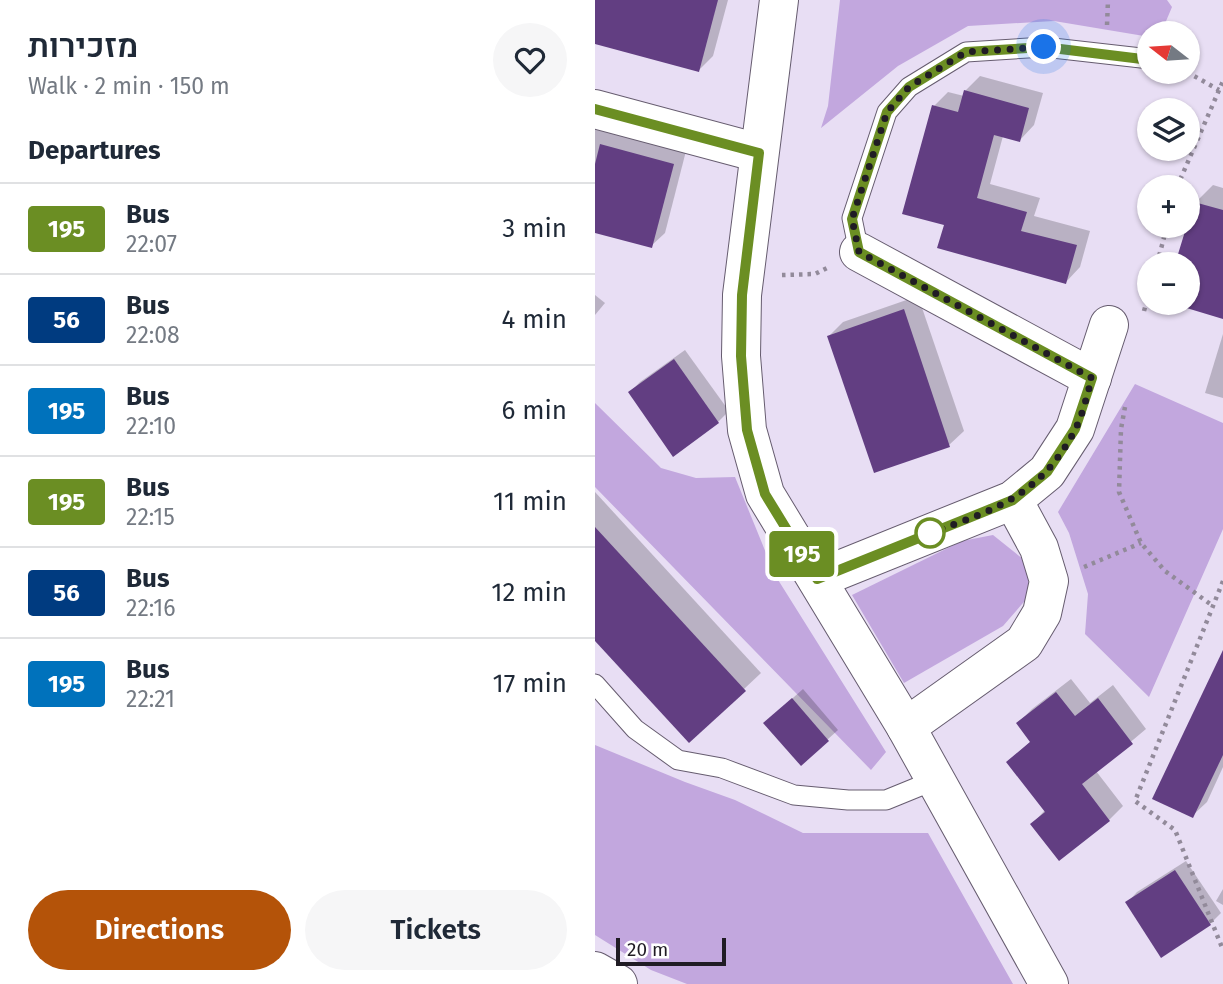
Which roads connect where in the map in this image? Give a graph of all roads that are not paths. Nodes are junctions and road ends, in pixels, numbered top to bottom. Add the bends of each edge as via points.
1 (779, 0) edge
2 (1137, 58) edge
3 (595, 109) edge
4 (759, 153) junction
5 (859, 252) joint
6 (1109, 326) dead end
7 (1092, 378) junction
8 (1013, 500) junction
9 (817, 579) junction
10 (595, 684) edge
11 (906, 727) junction
12 (936, 780) junction
13 (595, 971) edge
14 (618, 984) edge
15 (1049, 984) edge

1 - 4 street
2 - 5 lane via 1044,47 966,52 909,87 887,112 852,219
3 - 4 street
4 - 9 street via 742,295 747,430 765,494
5 - 7 street
6 - 7 street
7 - 8 street via 1075,429 1047,472
8 - 9 street
8 - 11 street via 1039,548 1049,581 1042,613 1024,643
9 - 11 street
10 - 12 lane via 635,729 678,760 722,768 794,795 886,800
11 - 12 street
12 - 15 street
13 - 14 street

